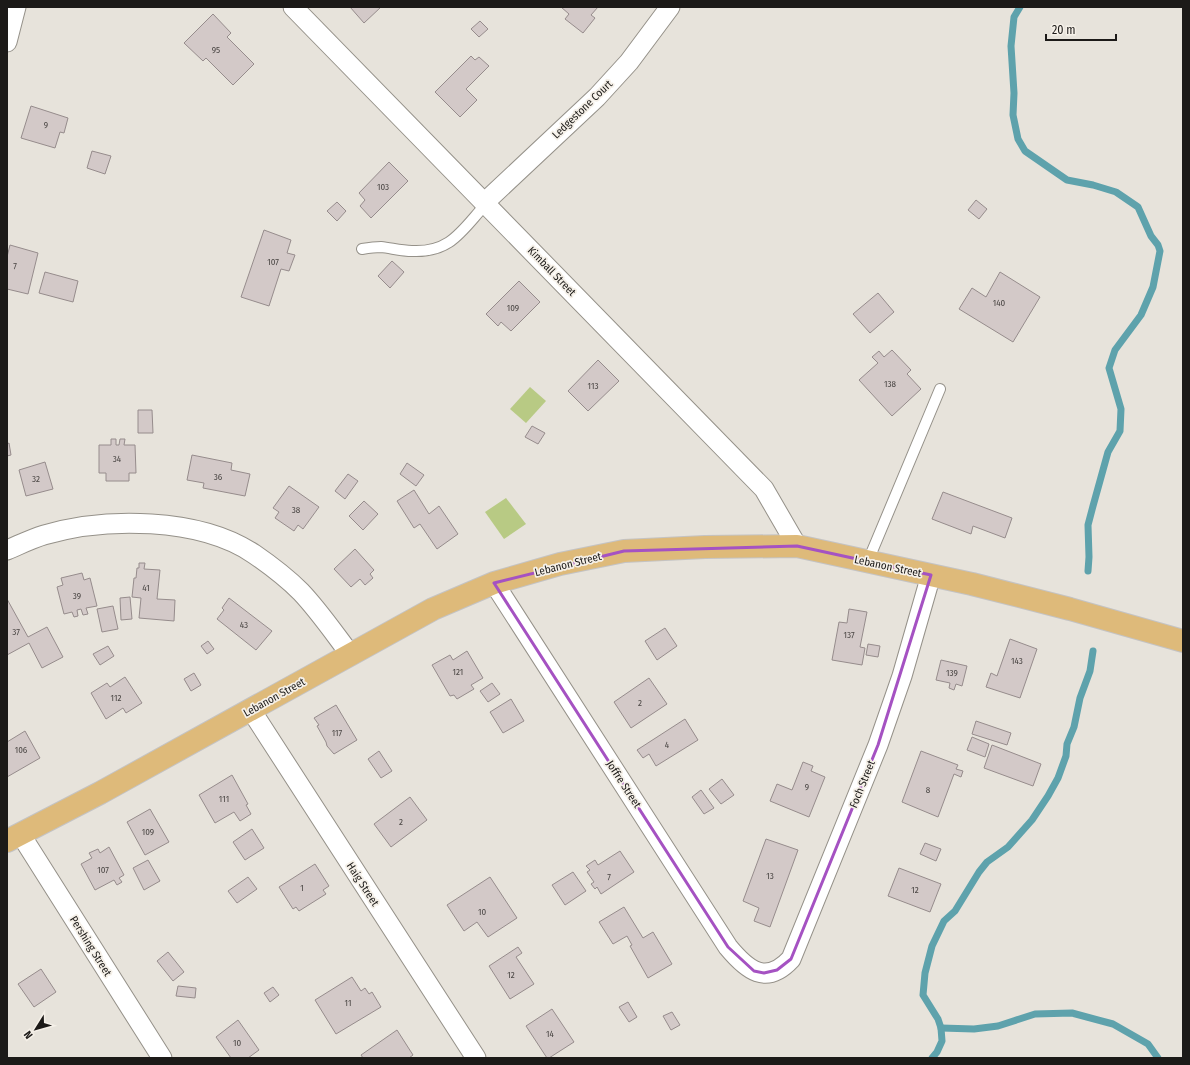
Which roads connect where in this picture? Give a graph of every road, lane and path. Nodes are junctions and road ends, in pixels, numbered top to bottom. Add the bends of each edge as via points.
1 (16, 7) edge
2 (293, 7) edge
3 (670, 7) edge
4 (7, 42) edge
5 (485, 204) junction
6 (362, 249) dead end
7 (940, 389) dead end
8 (797, 546) junction
9 (7, 550) edge
10 (868, 561) junction
11 (931, 575) junction
12 (494, 583) junction
13 (1183, 641) edge
14 (350, 654) junction
15 (251, 710) junction
16 (14, 838) edge
17 (764, 973) joint
18 (162, 1058) edge
19 (476, 1058) edge

1 - 4 street
2 - 5 street, Kimball Street
3 - 5 street, Ledgestone Court via 629,62 597,97
5 - 6 lane via 444,247 431,251 410,252 380,247
5 - 8 street, Kimball Street via 764,489
7 - 10 lane
8 - 10 highway, Lebanon Street
8 - 12 highway, Lebanon Street via 624,551 560,564
9 - 14 street via 37,537 60,531 121,524 169,525 214,534 234,542 280,574 309,602
10 - 11 highway, Lebanon Street
11 - 13 highway, Lebanon Street via 1070,609
11 - 17 street, Foch Street via 878,745 790,959 777,970
12 - 14 highway, Lebanon Street via 432,609
12 - 17 street, Joffre Street via 728,947 740,962 754,971
14 - 15 highway, Lebanon Street
15 - 16 highway, Lebanon Street
15 - 19 street, Haig Street
16 - 18 street, Pershing Street

